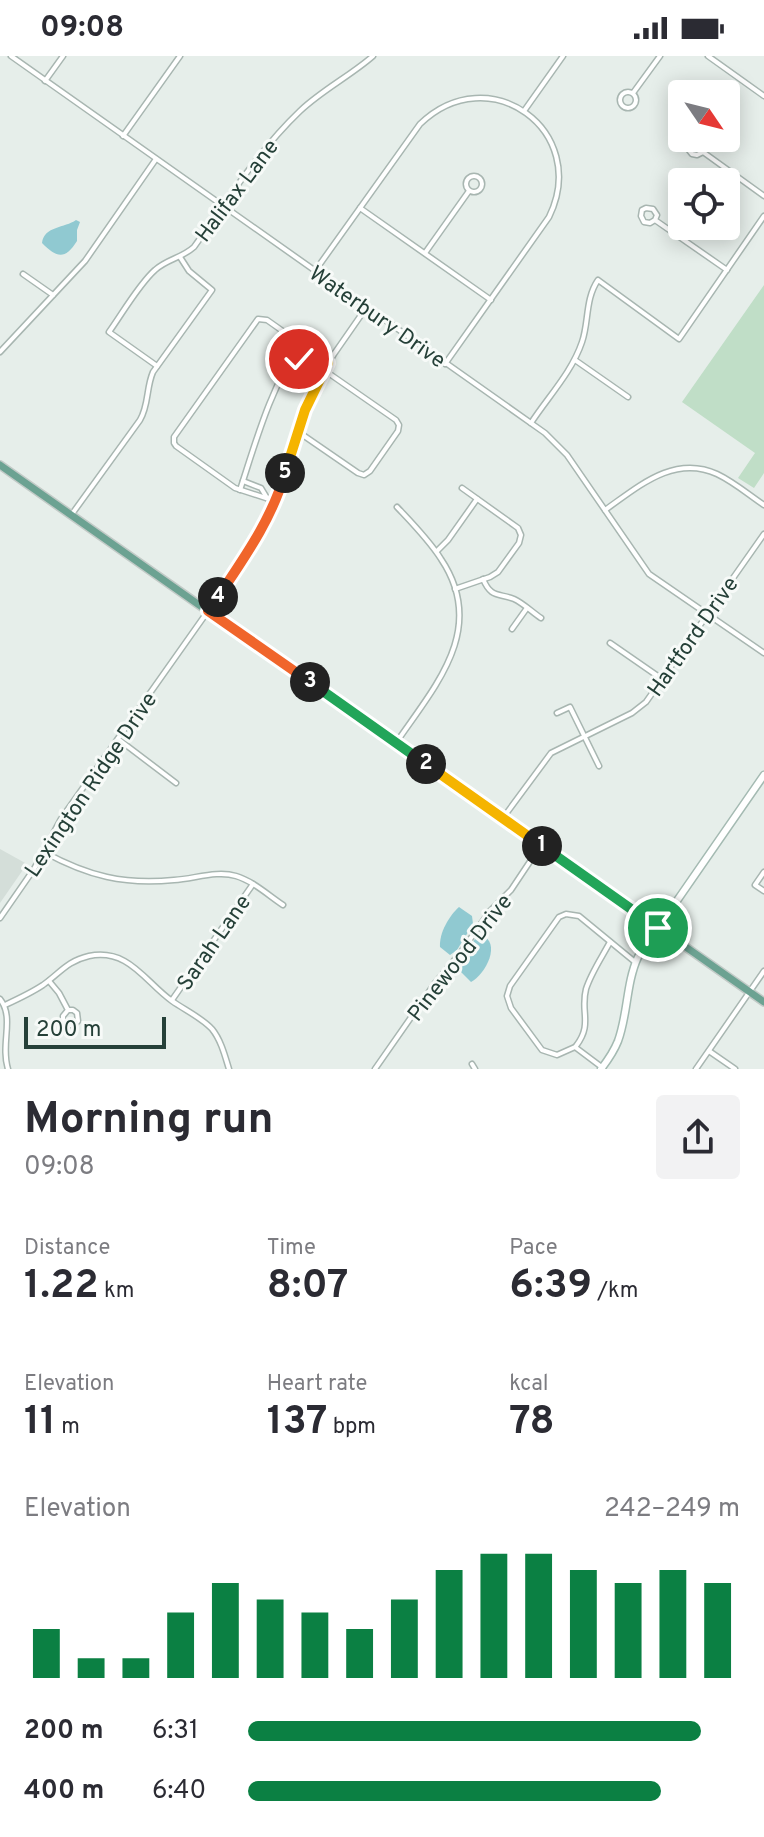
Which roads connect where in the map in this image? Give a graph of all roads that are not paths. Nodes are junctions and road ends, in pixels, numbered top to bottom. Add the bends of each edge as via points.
1 (11, 56) edge
2 (63, 56) edge
3 (180, 56) edge
4 (373, 56) edge
5 (563, 56) edge
6 (660, 56) edge
7 (708, 56) edge
8 (45, 81) junction
9 (633, 93) dead end
10 (764, 96) edge
11 (524, 111) junction
12 (123, 136) junction
13 (703, 152) dead end
14 (156, 159) junction
15 (469, 191) dead end
16 (764, 196) edge
17 (223, 206) junction
18 (360, 208) junction
19 (764, 216) edge
20 (655, 220) dead end
21 (425, 253) junction
22 (180, 257) junction
23 (727, 270) junction
24 (315, 271) junction
25 (23, 274) dead end
26 (53, 295) junction
27 (491, 300) junction
28 (366, 308) junction
29 (301, 344) junction
30 (0, 352) edge
31 (293, 355) junction
32 (321, 358) junction
33 (575, 360) junction
34 (328, 363) junction
35 (445, 364) junction
36 (157, 366) junction
37 (324, 370) junction
38 (628, 397) dead end
39 (531, 424) junction
40 (297, 431) junction
41 (0, 465) edge
42 (243, 481) junction
43 (462, 488) dead end
44 (240, 490) junction
45 (267, 498) junction
46 (477, 499) junction
47 (276, 501) junction
48 (764, 505) edge
49 (397, 507) dead end
50 (604, 511) junction
51 (71, 515) junction
52 (764, 534) edge
53 (436, 552) junction
54 (483, 579) junction
55 (455, 589) junction
56 (527, 608) junction
57 (208, 611) junction
58 (707, 614) junction
59 (541, 618) dead end
60 (512, 629) dead end
61 (610, 643) dead end
62 (764, 653) edge
63 (662, 679) junction
64 (557, 713) dead end
65 (585, 736) junction
66 (118, 739) junction
67 (396, 743) junction
68 (599, 766) dead end
69 (764, 775) edge
70 (176, 783) dead end
71 (503, 818) junction
72 (541, 845) junction
73 (44, 852) junction
74 (764, 872) edge
75 (253, 884) junction
76 (764, 891) edge
77 (283, 905) dead end
78 (0, 918) edge
79 (658, 928) junction
80 (610, 942) junction
81 (635, 963) junction
82 (764, 971) edge
83 (48, 980) junction
84 (750, 992) junction
85 (0, 999) edge
86 (172, 1001) junction
87 (764, 1002) edge
88 (5, 1005) junction
89 (68, 1010) dead end
90 (575, 1047) junction
91 (709, 1051) junction
92 (603, 1068) edge
93 (8, 1069) edge
94 (229, 1069) edge
95 (375, 1069) edge
96 (696, 1069) edge
97 (735, 1069) edge

1 - 8 street, Waterbury Drive
2 - 8 street
3 - 12 street
4 - 17 street, Halifax Lane via 299,112
5 - 11 street
6 - 9 street
7 - 10 street
8 - 12 street, Waterbury Drive
11 - 18 street via 481,97 435,111
11 - 27 street via 539,123 555,150 559,189 549,217
12 - 14 street, Waterbury Drive
13 - 16 street
14 - 17 street, Waterbury Drive
14 - 26 street via 88,258
15 - 21 street
17 - 22 street, Halifax Lane via 194,247
17 - 24 street, Waterbury Drive
18 - 21 street
18 - 24 street
19 - 23 street
20 - 23 street
21 - 27 street
22 - 36 street via 212,290
22 - 36 street, Halifax Lane via 155,270 109,332
23 - 33 street via 679,339 598,280
24 - 28 street, Waterbury Drive
25 - 26 street
26 - 30 street
27 - 35 street
28 - 34 street, Lexington Ridge Drive
28 - 35 street, Waterbury Drive
29 - 31 street
29 - 32 street
29 - 44 street via 267,320 256,321 174,437 176,446
31 - 32 street via 308,364
31 - 42 street
32 - 34 street
33 - 38 street
33 - 39 street
34 - 37 street, Lexington Ridge Drive
35 - 39 street, Waterbury Drive
36 - 51 street via 143,414
37 - 40 street, Lexington Ridge Drive
37 - 40 street via 396,420 398,431 364,475
39 - 50 street, Waterbury Drive via 567,455
40 - 47 street, Lexington Ridge Drive
41 - 51 main road
42 - 44 street
42 - 45 street via 261,488
43 - 46 street
44 - 45 street
45 - 47 street
46 - 53 street
46 - 54 street via 521,535 500,570
47 - 57 street, Lexington Ridge Drive
48 - 50 street via 714,473 688,467 661,473
49 - 53 street
50 - 58 street, Waterbury Drive via 649,574
51 - 57 main road
52 - 58 street, Hartford Drive
53 - 55 street
54 - 55 street
54 - 56 street via 493,593
55 - 67 street via 459,628 450,660
56 - 59 street
56 - 60 street
57 - 66 street, Lexington Ridge Drive
57 - 67 main road
58 - 62 street, Waterbury Drive
58 - 63 street, Hartford Drive
61 - 63 street
63 - 65 street, Hartford Drive via 641,707
64 - 65 street via 570,707
65 - 68 street
65 - 71 street, Hartford Drive via 546,759
66 - 70 street
66 - 73 street, Lexington Ridge Drive
67 - 71 main road
69 - 79 street
71 - 72 main road
72 - 79 main road
72 - 95 street, Pinewood Drive
73 - 75 street via 116,880 226,874
73 - 78 street, Lexington Ridge Drive
74 - 76 street via 755,885
75 - 77 street
75 - 86 street, Sarah Lane
79 - 81 street
79 - 84 main road
80 - 81 street
80 - 90 street via 586,988 586,1025
80 - 90 street via 579,916 562,915 510,986 511,1008 542,1050 557,1055
81 - 92 street via 620,1035
82 - 84 street
83 - 86 street via 78,959 110,956 129,962
83 - 88 street
83 - 89 street
84 - 87 main road
84 - 91 street
85 - 88 street
86 - 94 street via 211,1027
88 - 93 street via 3,1049
90 - 92 street
91 - 96 street
91 - 97 street

